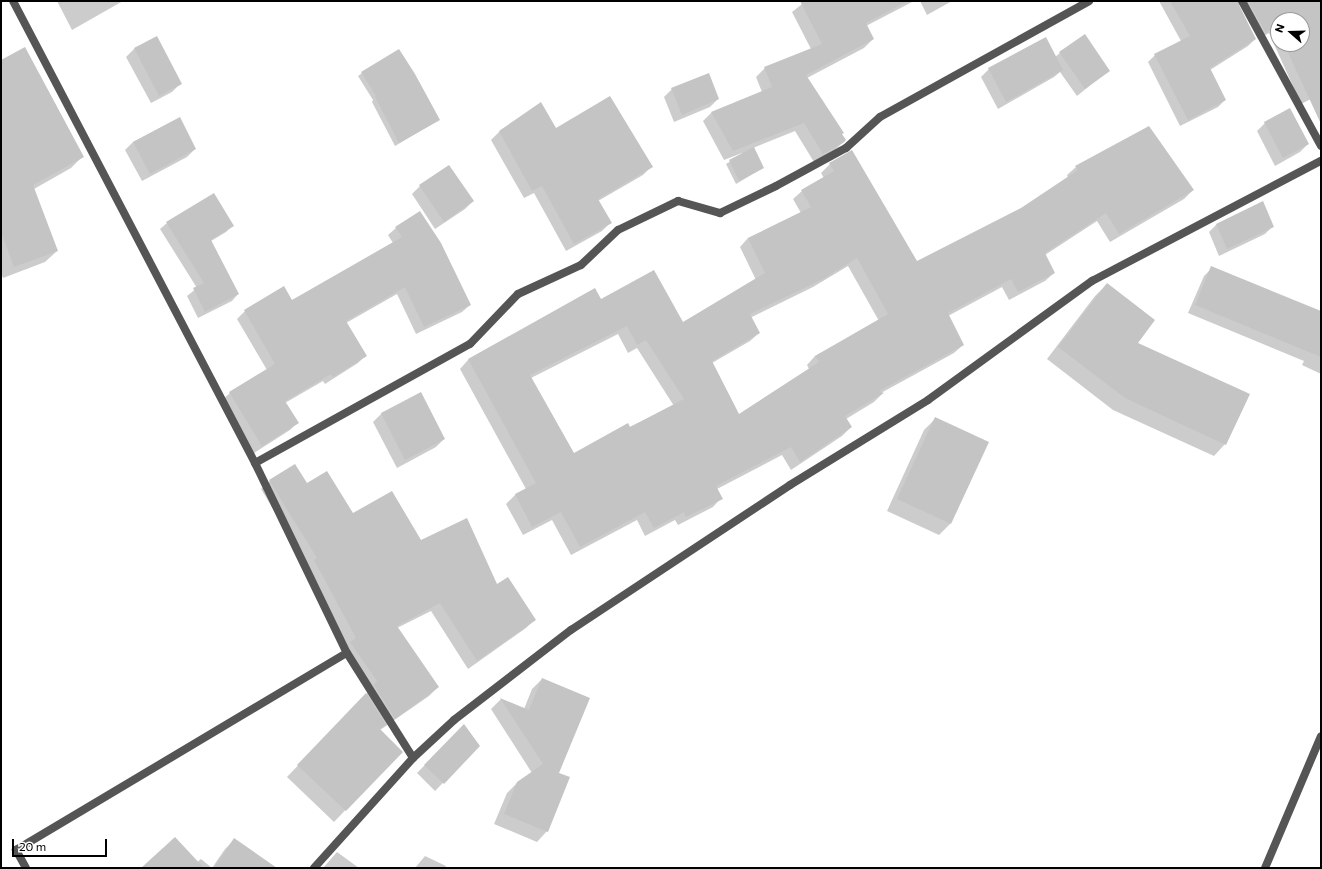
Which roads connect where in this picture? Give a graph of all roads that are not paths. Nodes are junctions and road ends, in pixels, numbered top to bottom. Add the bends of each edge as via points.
1 (12, 1) edge
2 (1089, 1) edge
3 (1242, 1) edge
4 (1321, 146) edge
5 (1321, 160) edge
6 (255, 463) junction
7 (347, 654) junction
8 (1321, 736) edge
9 (413, 758) junction
10 (26, 868) edge
11 (314, 868) edge
12 (1265, 868) edge

1 - 6 street
2 - 6 street via 880,117 846,148 776,186 720,213 678,201 618,230 581,265 518,294 470,344
3 - 4 street
5 - 9 street via 1092,281 928,400 790,485 571,630 454,720
6 - 7 street
7 - 9 street
7 - 10 street via 16,850
8 - 12 street
9 - 11 street

